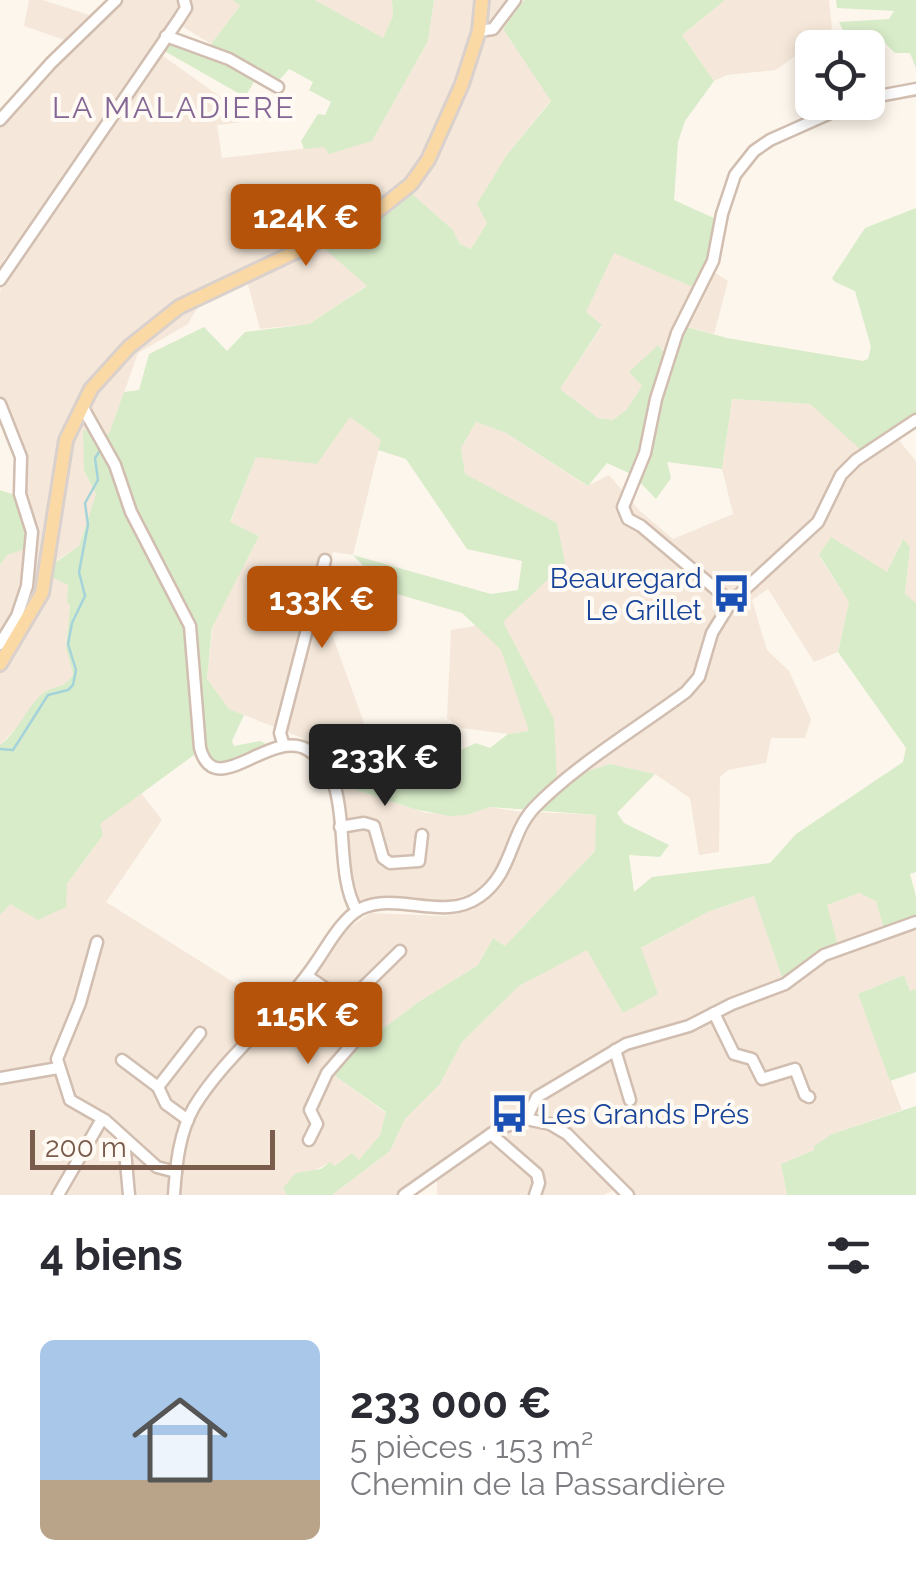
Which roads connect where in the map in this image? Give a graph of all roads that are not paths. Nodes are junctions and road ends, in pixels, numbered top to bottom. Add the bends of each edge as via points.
1 (116, 0) edge
2 (184, 0) edge
3 (482, 0) edge
4 (515, 0) edge
5 (480, 31) junction
6 (166, 36) junction
7 (278, 87) dead end
8 (916, 89) edge
9 (885, 95) edge
10 (0, 120) edge
11 (815, 120) edge
12 (0, 280) edge
13 (0, 404) edge
14 (81, 405) junction
15 (916, 420) edge
16 (325, 560) dead end
17 (731, 602) junction
18 (0, 644) edge
19 (0, 664) edge
20 (284, 744) junction
21 (340, 827) junction
22 (422, 835) dead end
23 (356, 911) junction
24 (916, 922) edge
25 (97, 942) dead end
26 (400, 951) dead end
27 (307, 976) junction
28 (347, 1003) junction
29 (714, 1013) junction
30 (200, 1034) dead end
31 (615, 1050) junction
32 (122, 1060) dead end
33 (58, 1068) junction
34 (0, 1078) edge
35 (158, 1087) junction
36 (810, 1097) dead end
37 (630, 1100) dead end
38 (102, 1118) junction
39 (526, 1119) junction
40 (188, 1120) junction
41 (490, 1134) junction
42 (309, 1140) dead end
43 (127, 1142) junction
44 (176, 1172) junction
45 (58, 1195) edge
46 (129, 1195) edge
47 (174, 1195) edge
48 (404, 1195) edge
49 (536, 1195) edge
50 (628, 1195) edge

1 - 10 street
2 - 6 street via 186,8
3 - 5 main road
4 - 5 street via 493,29
5 - 14 main road via 436,144 411,184 371,216 179,307 112,364
6 - 7 street
6 - 12 street
8 - 9 street
11 - 17 street via 770,140 736,174 713,262 677,333 645,453 623,507 628,519
13 - 18 street via 20,457 32,549 17,616
14 - 19 main road via 66,440 42,593
14 - 20 street via 186,614 202,754 210,765 229,769
15 - 17 street via 856,460 818,522
16 - 20 street via 280,733
17 - 23 street via 693,684 532,810 502,876 482,896 448,908 378,905
20 - 21 street via 306,749 327,768
21 - 22 street via 374,826 382,858 390,863 419,862
21 - 23 street
23 - 27 street
24 - 29 street via 824,955 785,984
25 - 33 street
26 - 28 street
27 - 28 street
27 - 40 street
28 - 42 street via 360,1035 327,1073 310,1110 317,1124
29 - 31 street
29 - 36 street via 734,1054 752,1059 762,1080 794,1069
30 - 35 street
31 - 37 street
31 - 39 street via 536,1096
32 - 35 street
33 - 34 street
33 - 38 street via 70,1100
35 - 40 street via 166,1104
38 - 43 street
38 - 45 street
39 - 41 street
39 - 50 street via 567,1134
40 - 44 street
41 - 48 street
41 - 49 street via 537,1174
43 - 44 street via 157,1167
43 - 46 street
44 - 47 street

